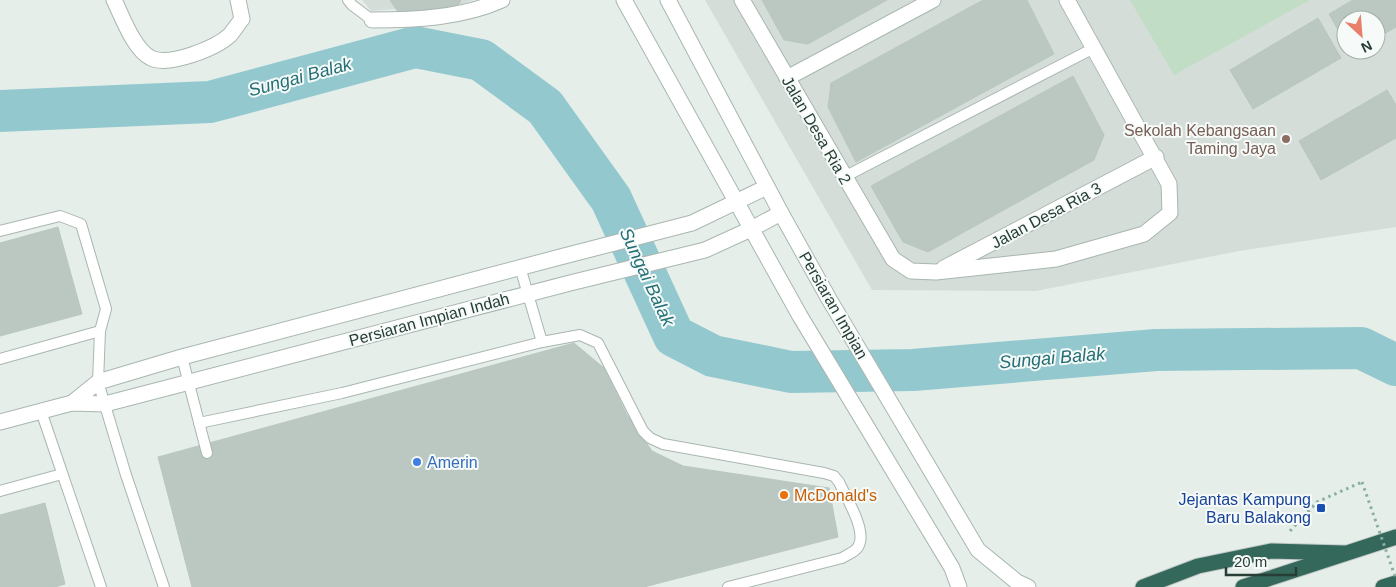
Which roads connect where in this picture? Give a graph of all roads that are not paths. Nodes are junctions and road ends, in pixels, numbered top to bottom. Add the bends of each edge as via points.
1 (114, 0) edge
2 (238, 0) edge
3 (348, 0) edge
4 (502, 0) edge
5 (624, 0) edge
6 (668, 0) edge
7 (742, 0) edge
8 (933, 0) edge
9 (1067, 0) edge
10 (372, 20) joint
11 (1094, 48) junction
12 (787, 78) junction
13 (1156, 157) junction
14 (844, 177) junction
15 (766, 187) junction
16 (736, 203) junction
17 (780, 213) junction
18 (751, 229) junction
19 (0, 231) edge
20 (520, 267) junction
21 (936, 272) junction
22 (527, 294) junction
23 (100, 331) junction
24 (542, 342) junction
25 (182, 357) junction
26 (0, 359) edge
27 (98, 382) junction
28 (188, 382) junction
29 (72, 403) junction
30 (105, 404) junction
31 (42, 411) junction
32 (0, 422) edge
33 (199, 423) junction
34 (206, 453) dead end
35 (62, 474) junction
36 (0, 491) edge
37 (1396, 537) edge
38 (1344, 553) junction
39 (1396, 583) edge
40 (98, 586) edge
41 (164, 587) edge
42 (728, 587) edge
43 (959, 587) edge
44 (1028, 587) edge
45 (1144, 587) edge
46 (1243, 587) edge
47 (1383, 587) edge

1 - 2 street via 135,43 151,58 171,60 204,51 229,35 242,19
3 - 10 lane
4 - 10 street via 466,12 405,20
5 - 16 street, Persiaran Impian
6 - 15 street, Persiaran Impian
7 - 12 street, Jalan Desa Ria 2
8 - 12 street
9 - 11 street
11 - 13 street
11 - 14 lane
12 - 14 street, Jalan Desa Ria 2
13 - 21 street, Jalan Desa Ria 3
13 - 21 street via 1169,184 1170,213 1144,234 1056,259
14 - 21 street, Jalan Desa Ria 2 via 893,259 911,271
15 - 16 street, Persiaran Impian Indah
15 - 17 street, Persiaran Impian
16 - 18 street, Persiaran Impian
16 - 20 street, Persiaran Impian Indah via 692,223
17 - 18 street, Persiaran Impian Indah
17 - 44 street, Persiaran Impian via 978,550 1017,582
18 - 22 street, Persiaran Impian Indah via 705,250
18 - 43 street, Persiaran Impian via 952,568
19 - 23 lane via 60,216 82,224 106,309
20 - 22 lane
20 - 25 street, Persiaran Impian Indah
22 - 24 lane
22 - 28 street, Persiaran Impian Indah
23 - 26 lane
23 - 27 lane
24 - 33 lane via 342,393
24 - 42 lane via 580,335 598,343 643,431 663,444 834,476 859,526 862,539 857,549 842,558
25 - 27 street, Persiaran Impian Indah
25 - 28 lane
27 - 29 street, Persiaran Impian Indah
27 - 30 lane
28 - 30 street, Persiaran Impian Indah
28 - 33 lane
29 - 30 street, Persiaran Impian Indah
29 - 31 street, Persiaran Impian Indah
30 - 41 lane
31 - 32 street, Persiaran Impian Indah
31 - 35 lane
33 - 34 lane
35 - 36 lane
35 - 40 lane
37 - 38 highway
38 - 45 highway via 1271,552 1198,566
38 - 46 highway
39 - 47 highway

